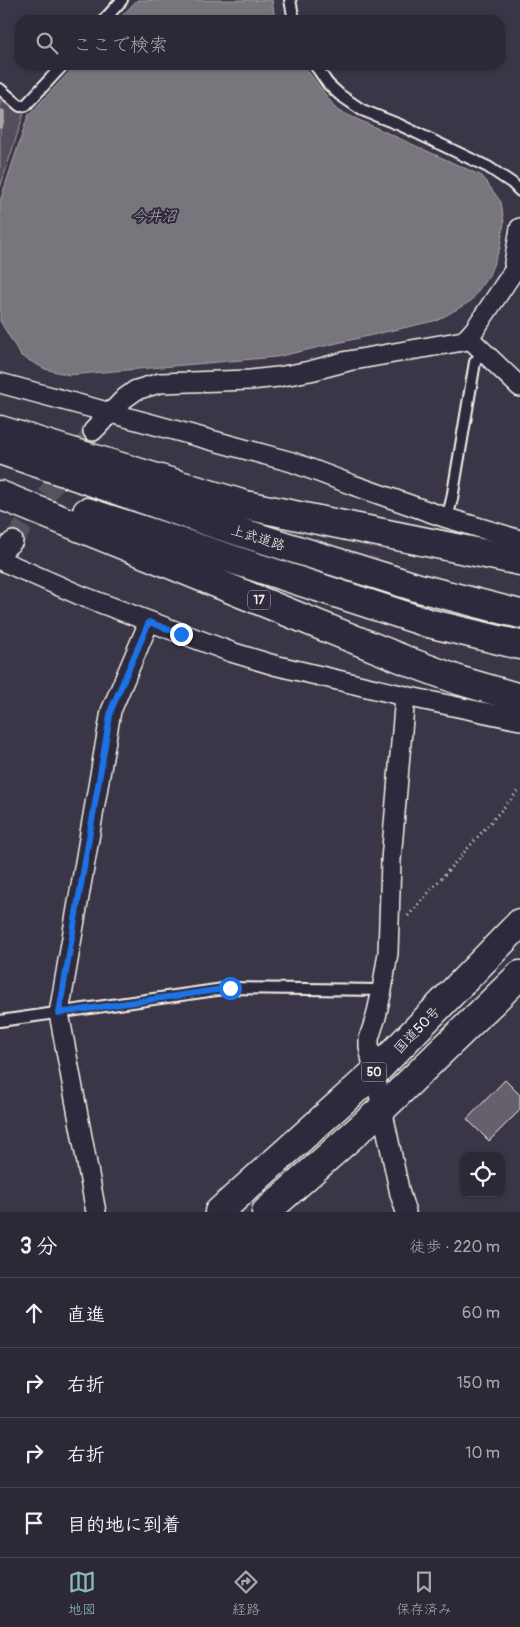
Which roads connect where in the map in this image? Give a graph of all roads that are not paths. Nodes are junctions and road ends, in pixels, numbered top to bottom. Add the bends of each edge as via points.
1 (122, 0) edge
2 (290, 0) edge
3 (108, 15) edge
4 (293, 15) edge
5 (58, 70) edge
6 (319, 70) edge
7 (0, 89) edge
8 (520, 191) edge
9 (520, 228) edge
10 (517, 268) edge
11 (468, 337) junction
12 (483, 352) junction
13 (0, 383) edge
14 (520, 387) edge
15 (110, 412) junction
16 (0, 430) edge
17 (93, 431) tunnel mouth
18 (0, 450) edge
19 (0, 484) edge
20 (0, 494) edge
21 (447, 518) junction
22 (520, 540) edge
23 (0, 560) edge
24 (520, 561) edge
25 (520, 614) edge
26 (149, 622) junction
27 (520, 644) edge
28 (405, 696) junction
29 (520, 698) edge
30 (520, 720) edge
31 (520, 923) edge
32 (520, 975) edge
33 (382, 990) junction
34 (59, 1013) junction
35 (0, 1021) edge
36 (375, 1072) junction
37 (383, 1108) junction
38 (96, 1212) edge
39 (219, 1212) edge
40 (266, 1212) edge
41 (406, 1212) edge

1 - 3 lane
2 - 4 lane
5 - 7 lane via 26,105 20,106
6 - 8 lane via 328,84 362,110 488,167
9 - 10 street via 514,263
10 - 11 street
11 - 12 street
11 - 15 street via 445,345 348,361 278,377 160,382 136,390
12 - 14 street
12 - 21 lane via 476,362
13 - 15 street
15 - 17 street
15 - 21 street via 292,462
16 - 24 highway via 246,505
18 - 25 highway, 上武道路 via 221,526 419,588
19 - 27 highway, 上武道路 / 17 via 428,623
20 - 29 highway, 17 via 415,664
21 - 22 street
23 - 26 street
26 - 28 street via 274,665
26 - 34 street via 111,710
28 - 30 street
28 - 33 street via 391,860 388,953
31 - 36 highway, 国道50号 / 50
32 - 37 highway, 50
33 - 34 lane via 230,988
33 - 36 street via 369,1038
34 - 35 lane
34 - 38 street
36 - 37 street
36 - 39 highway, 国道50号 / 50
37 - 40 highway, 50
37 - 41 street

